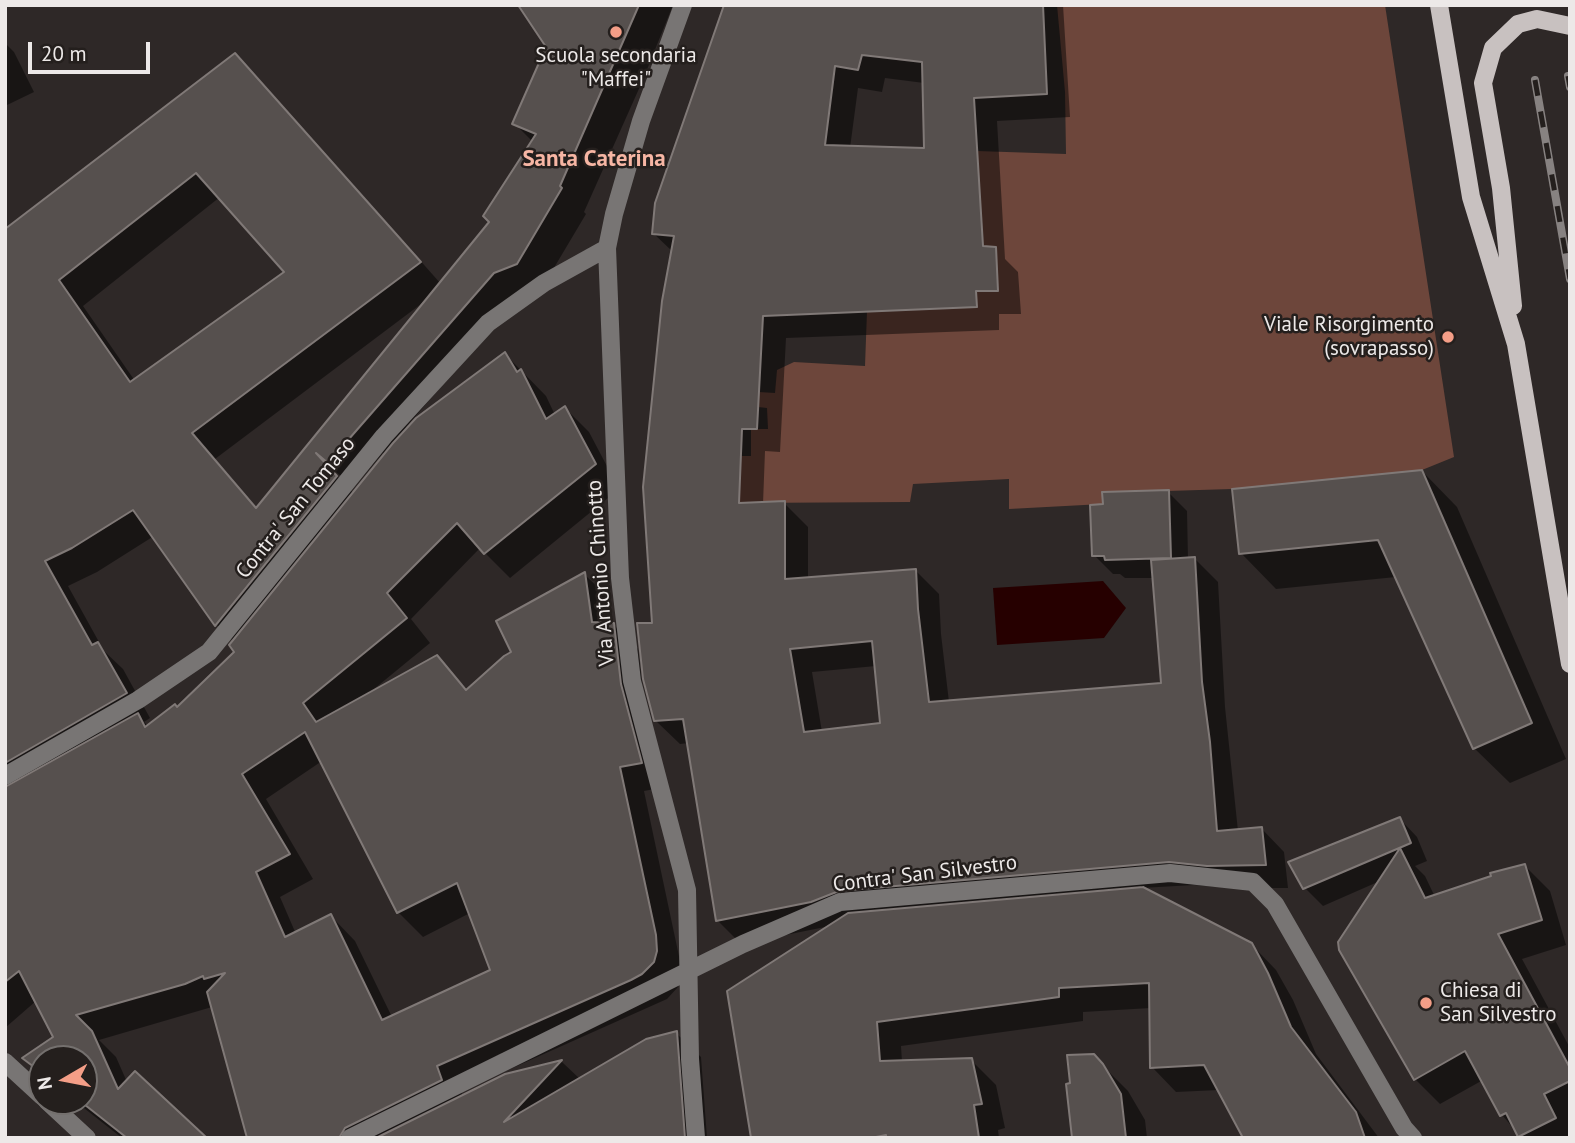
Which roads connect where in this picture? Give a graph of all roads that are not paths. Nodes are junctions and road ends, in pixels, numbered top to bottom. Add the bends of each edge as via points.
1 (683, 5) edge
2 (1439, 5) edge
3 (1570, 26) edge
4 (607, 247) junction
5 (1516, 344) junction
6 (1570, 664) edge
7 (5, 776) edge
8 (688, 972) junction
9 (5, 1062) edge
10 (28, 1083) edge
11 (62, 1115) edge
12 (87, 1138) edge
13 (350, 1138) edge
14 (696, 1138) edge
15 (1413, 1138) edge

1 - 4 street, Via Antonio Chinotto via 641,121
2 - 5 main road via 1471,197
3 - 5 main road via 1537,19 1518,24 1493,48 1483,83 1501,188
4 - 7 street, Contra' San Tomaso via 544,283 488,323 384,436 209,652 138,700
4 - 8 street, Via Antonio Chinotto via 621,591 632,681 687,890
5 - 6 main road
8 - 13 street, Contra' San Silvestro
8 - 14 street, Via Antonio Chinotto
8 - 15 street, Contra' San Silvestro via 840,902 1170,873 1253,882 1275,904
9 - 10 street
11 - 12 street

